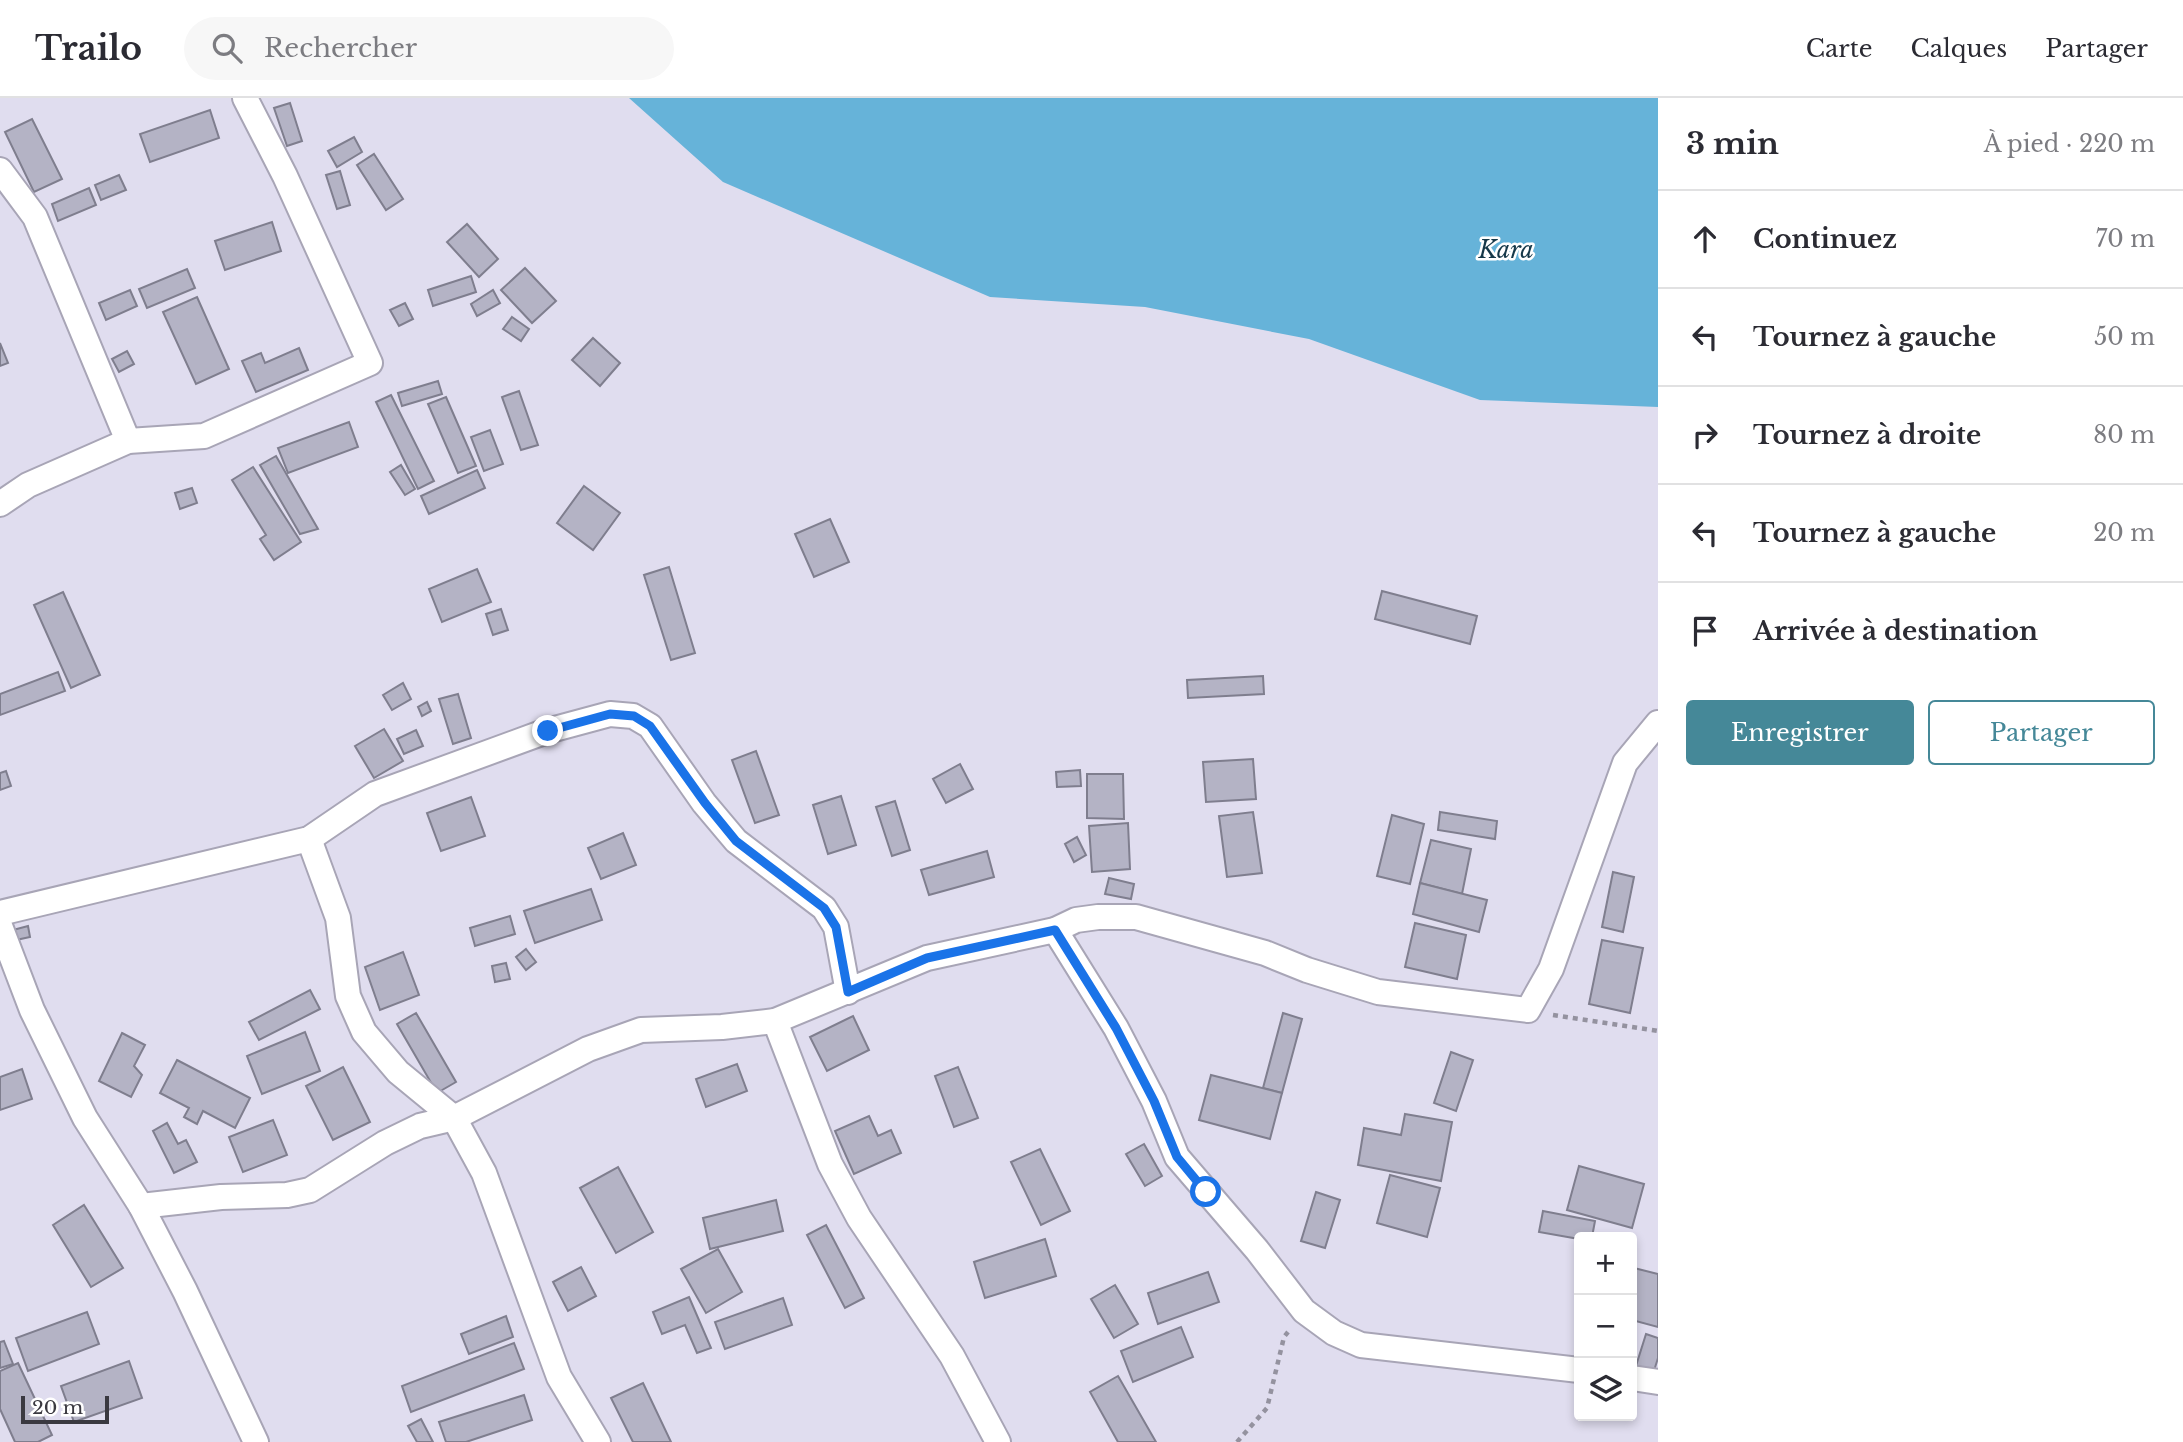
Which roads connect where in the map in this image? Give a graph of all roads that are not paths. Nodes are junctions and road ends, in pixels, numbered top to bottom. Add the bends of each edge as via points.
1 (245, 98) edge
2 (0, 170) edge
3 (128, 441) junction
4 (0, 504) edge
5 (1658, 723) edge
6 (310, 839) junction
7 (0, 913) edge
8 (0, 926) edge
9 (1055, 930) junction
10 (848, 992) junction
11 (775, 1021) junction
12 (454, 1118) junction
13 (141, 1206) junction
14 (1574, 1369) edge
15 (1637, 1379) edge
16 (1658, 1382) edge
17 (256, 1442) edge
18 (598, 1442) edge
19 (998, 1442) edge

1 - 3 street via 370,363 204,436
2 - 3 street via 35,217
3 - 4 street via 27,485
5 - 9 street via 1625,763 1551,970 1528,1010 1378,992 1265,953 1136,917 1076,920
6 - 7 street
6 - 10 street via 375,794 548,731 610,714 634,716 650,726 736,841 824,908 836,927
6 - 12 street via 338,918 348,996 364,1032 398,1072
8 - 13 street via 32,1010 85,1118
9 - 10 street via 927,958
9 - 14 street via 1116,1028 1177,1157 1304,1311 1334,1333 1361,1345
10 - 11 street
11 - 12 street via 641,1030 588,1049
11 - 19 street via 831,1164 859,1218 952,1356
12 - 13 street via 420,1126 385,1143 310,1190
12 - 18 street via 484,1173 559,1377
13 - 17 street
15 - 16 street

